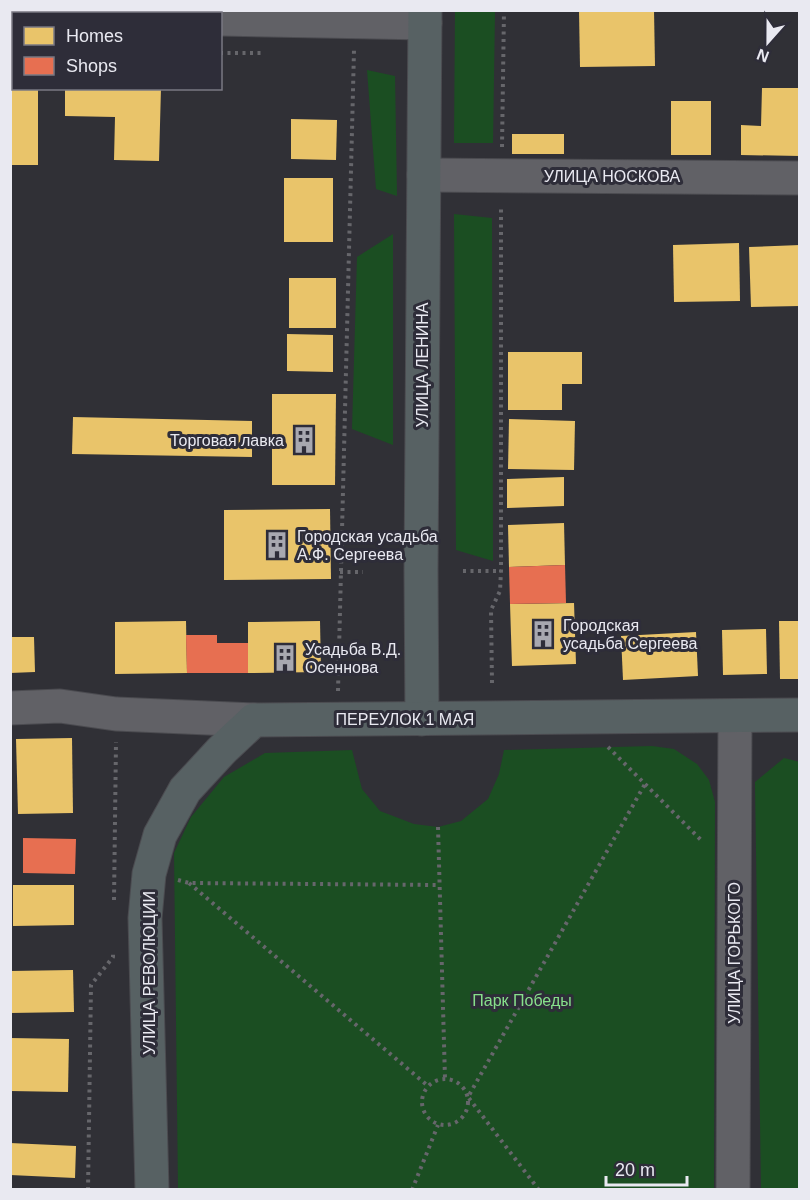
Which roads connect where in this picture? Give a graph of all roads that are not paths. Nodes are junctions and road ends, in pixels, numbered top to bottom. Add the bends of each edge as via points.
1 (425, 17) edge
2 (222, 19) edge
3 (424, 175) junction
4 (800, 178) edge
5 (10, 708) edge
6 (800, 715) edge
7 (735, 716) junction
8 (422, 719) junction
9 (254, 720) junction
10 (152, 1190) edge
11 (733, 1190) edge

1 - 2 street via 355,21
1 - 3 main road, УЛИЦА ЛЕНИНА
3 - 4 street, УЛИЦА НОСКОВА
3 - 8 main road, УЛИЦА ЛЕНИНА
5 - 9 street, ПЕРЕУЛОК 1 МАЯ via 60,706 116,714
6 - 7 main road, ПЕРЕУЛОК 1 МАЯ
7 - 8 main road, ПЕРЕУЛОК 1 МАЯ
7 - 11 street, УЛИЦА ГОРЬКОГО
8 - 9 main road, ПЕРЕУЛОК 1 МАЯ
9 - 10 main road, УЛИЦА РЕВОЛЮЦИИ via 185,790 160,835 149,874 145,918

